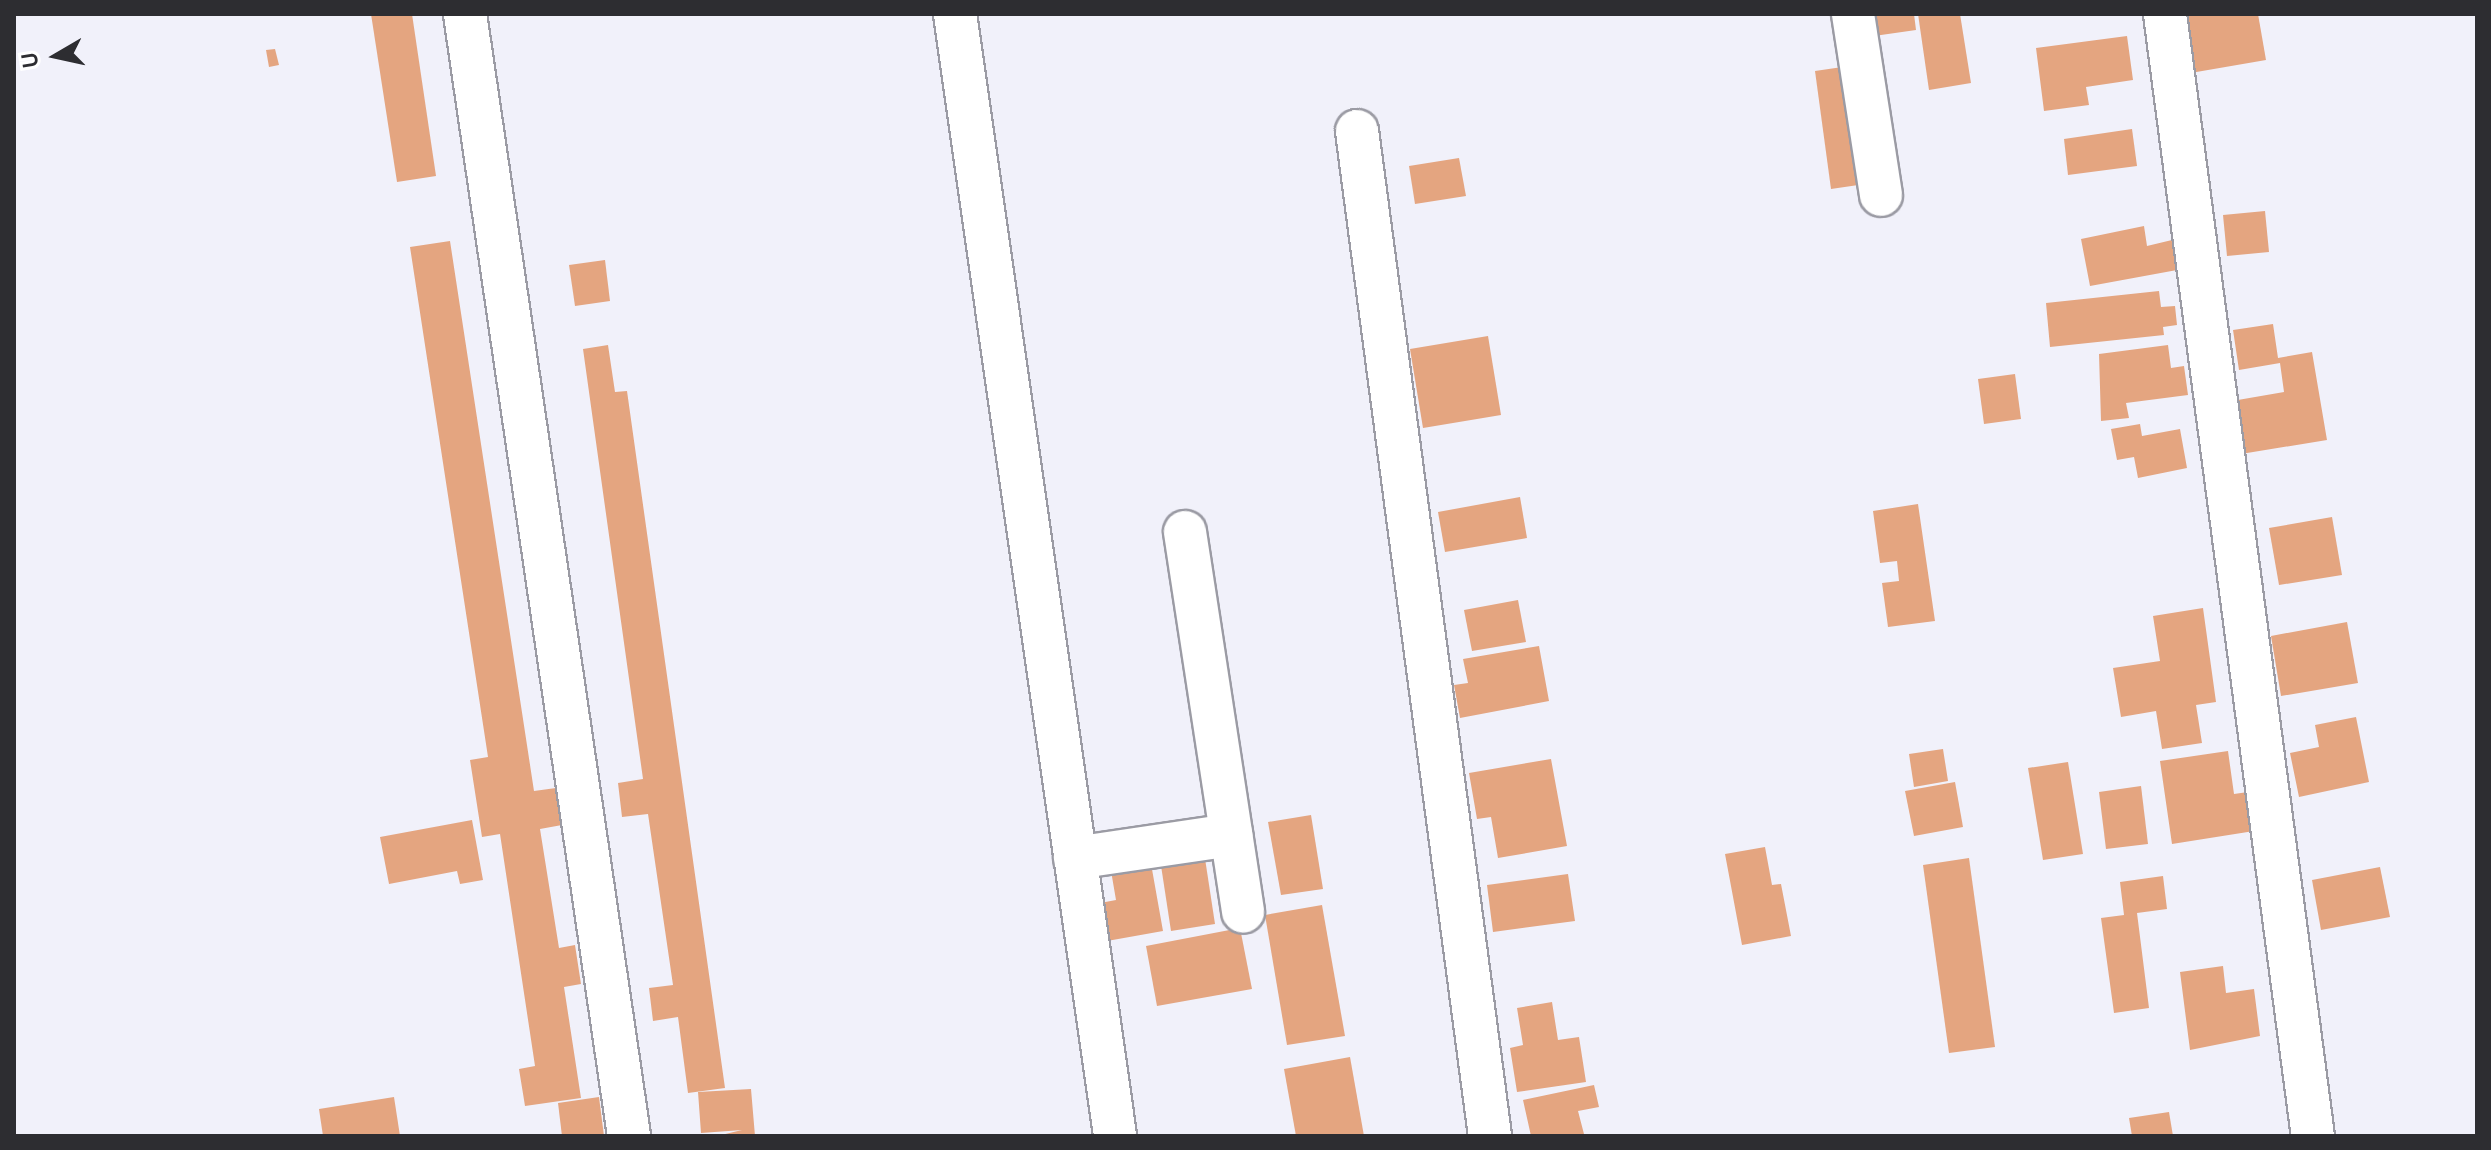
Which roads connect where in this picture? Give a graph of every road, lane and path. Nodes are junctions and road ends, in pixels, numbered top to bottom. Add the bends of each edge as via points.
1 (465, 14) edge
2 (955, 14) edge
3 (1853, 14) edge
4 (2165, 14) edge
5 (1357, 131) dead end
6 (1881, 195) dead end
7 (1185, 532) dead end
8 (1231, 835) junction
9 (1075, 858) junction
10 (1243, 912) dead end
11 (629, 1136) edge
12 (1115, 1136) edge
13 (1490, 1136) edge
14 (2313, 1136) edge

1 - 11 street
2 - 9 street
3 - 6 street
4 - 14 street
5 - 13 street
7 - 8 street
8 - 9 street
8 - 10 street
9 - 12 street

